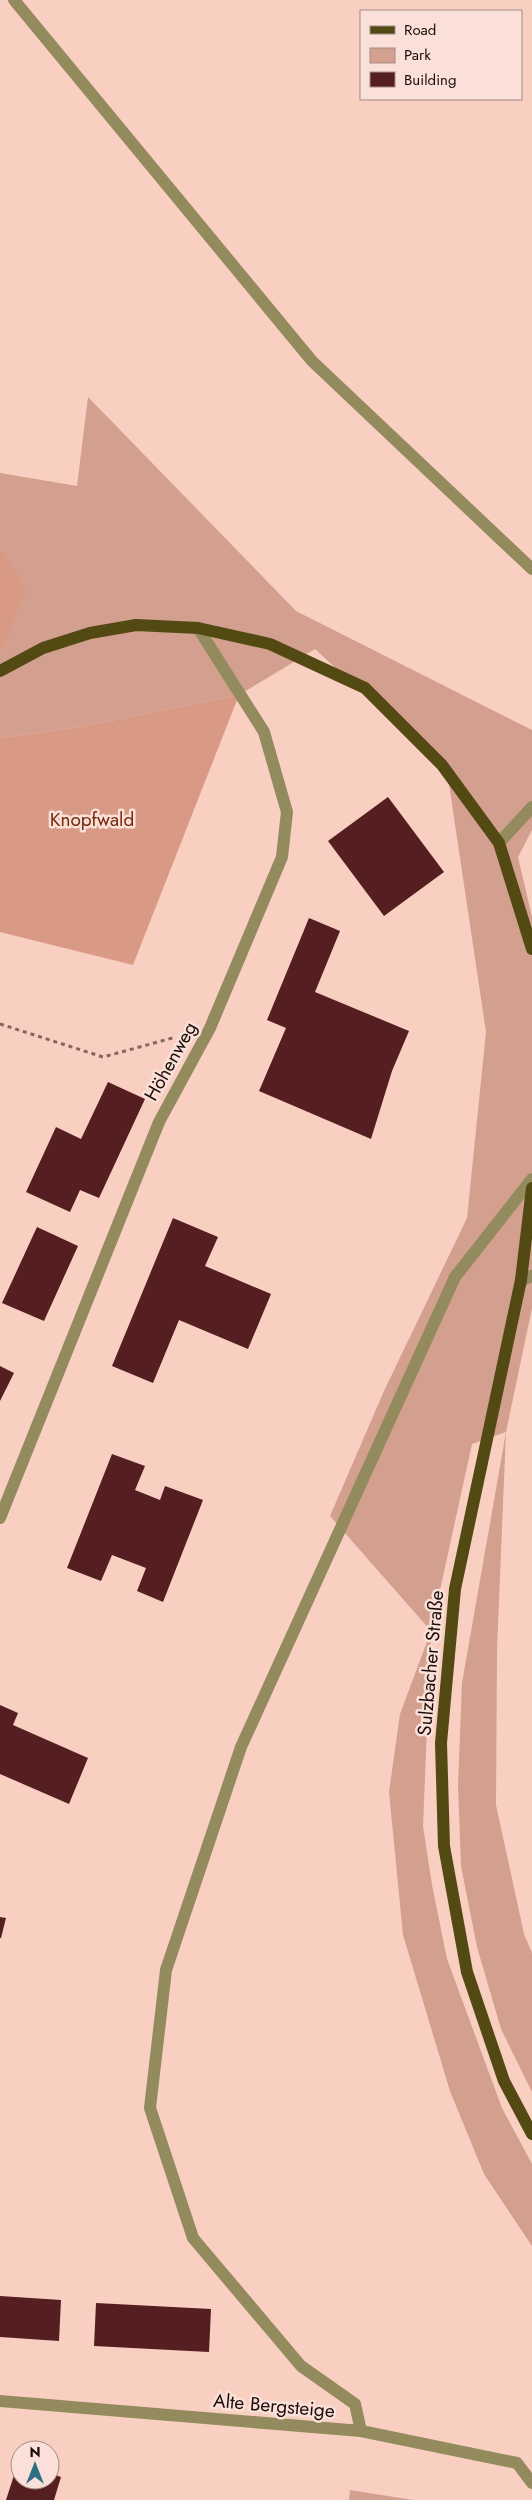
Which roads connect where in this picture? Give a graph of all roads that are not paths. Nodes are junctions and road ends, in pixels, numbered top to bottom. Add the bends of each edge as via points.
1 (14, 0) edge
2 (532, 569) edge
3 (198, 628) junction
4 (0, 671) edge
5 (532, 807) edge
6 (499, 843) junction
7 (532, 949) edge
8 (532, 1179) edge
9 (532, 1188) edge
10 (526, 1278) edge
11 (0, 1518) edge
12 (532, 2134) edge
13 (0, 2401) edge
14 (361, 2431) junction
15 (532, 2483) edge

1 - 2 street via 312,361
3 - 4 main road via 136,625 90,633 43,648
3 - 6 main road via 270,644 365,688 442,764
3 - 11 street, Höhenweg via 264,732 287,812 282,857 210,1028 158,1122
5 - 6 street
6 - 7 main road
8 - 14 street via 455,1277 241,1747 166,1970 150,2108 193,2238 301,2366 355,2404
9 - 10 main road, Sulzbacher Straße
10 - 12 main road, Sulzbacher Straße via 455,1590 441,1743 444,1846 467,1972 504,2081
13 - 14 street, Alte Bergsteige
14 - 15 street, Alte Bergsteige via 517,2463

